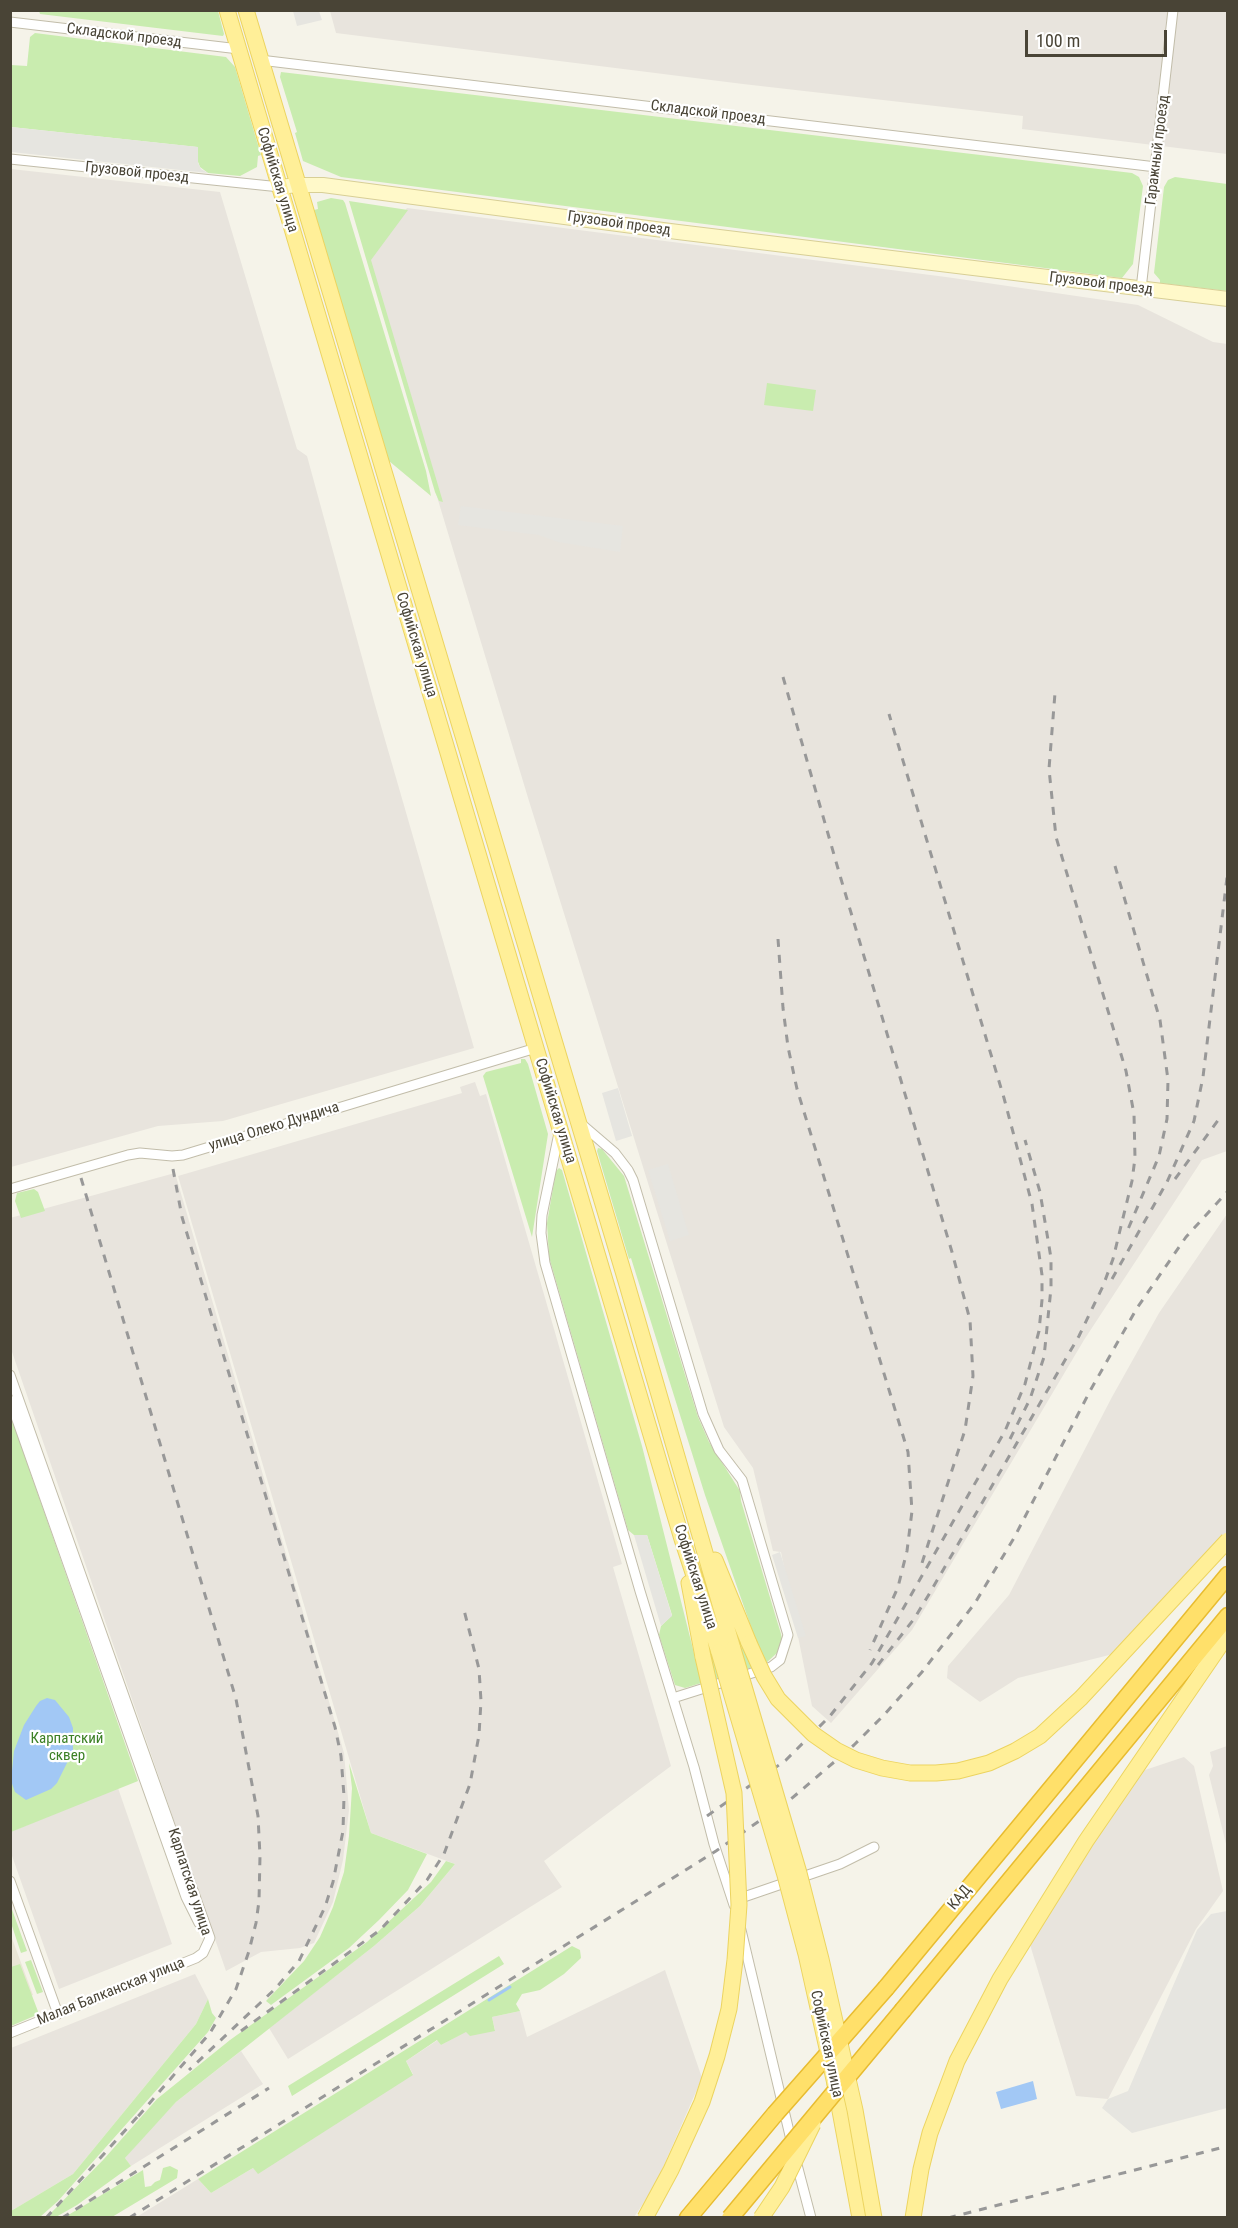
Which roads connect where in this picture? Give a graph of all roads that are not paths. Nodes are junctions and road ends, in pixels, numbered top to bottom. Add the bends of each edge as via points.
1 (227, 10) edge
2 (246, 10) edge
3 (1173, 10) edge
4 (10, 22) edge
5 (238, 49) junction
6 (260, 60) junction
7 (10, 159) edge
8 (1156, 167) junction
9 (297, 184) junction
10 (280, 187) junction
11 (1141, 289) junction
12 (1227, 299) edge
13 (536, 1048) junction
14 (578, 1121) junction
15 (560, 1127) junction
16 (10, 1189) edge
17 (10, 1375) edge
18 (10, 1400) edge
19 (701, 1534) junction
20 (681, 1539) junction
21 (1227, 1540) edge
22 (1227, 1575) edge
23 (1227, 1616) edge
24 (1227, 1634) edge
25 (726, 1650) junction
26 (674, 1698) junction
27 (874, 1847) dead end
28 (10, 1881) edge
29 (733, 1901) junction
30 (207, 1945) junction
31 (58, 2014) junction
32 (10, 2033) edge
33 (817, 2116) junction
34 (855, 2193) junction
35 (645, 2217) edge
36 (688, 2217) edge
37 (730, 2217) edge
38 (760, 2217) edge
39 (811, 2217) edge
40 (854, 2217) edge
41 (860, 2217) edge
42 (874, 2217) edge
43 (913, 2217) edge

1 - 5 main road, Софийская улица
2 - 6 main road, Софийская улица
3 - 8 street, Гаражный проезд
4 - 5 street, Складской проезд
5 - 10 main road, Софийская улица
6 - 8 street, Складской проезд
6 - 9 main road, Софийская улица
7 - 10 street, Грузовой проезд
8 - 11 street, Гаражный проезд
9 - 10 street, Грузовой проезд
9 - 11 street, Грузовой проезд
9 - 14 main road, Софийская улица
10 - 13 main road, Софийская улица
11 - 12 street, Грузовой проезд
13 - 15 main road, Софийская улица
13 - 16 street, улица Олеко Дундича via 183,1155 128,1155
14 - 19 main road, Софийская улица
14 - 26 street via 615,1153 633,1180 703,1414 719,1450 742,1480 788,1635 780,1660 771,1667
15 - 20 main road, Софийская улица
15 - 26 street via 542,1215 545,1263
17 - 30 street, Карпатская улица via 210,1938
18 - 30 street, Карпатская улица via 186,1897
19 - 21 main road, bridge via 778,1699 813,1734 836,1750 856,1760 910,1773 958,1771 989,1763 1040,1736 1081,1698
19 - 25 main road, Софийская улица
20 - 25 main road, Софийская улица
20 - 35 main road, bridge via 734,1793 740,1905 729,2009 717,2056 702,2102
22 - 36 highway, КАД, bridge via 886,1988
23 - 33 highway, КАД, bridge
24 - 43 main road via 1086,1841 999,1979 957,2061 930,2133
25 - 34 main road, Софийская улица, bridge via 806,1954
25 - 42 main road, Софийская улица, bridge via 799,1873 855,2110
26 - 29 street
27 - 29 street via 840,1864
28 - 31 street
29 - 39 street
30 - 31 street, Малая Балканская улица via 196,1958
31 - 32 street, Малая Балканская улица
33 - 37 highway, КАД, bridge
33 - 38 main road, bridge via 782,2187
34 - 40 main road
34 - 41 main road, Софийская улица

